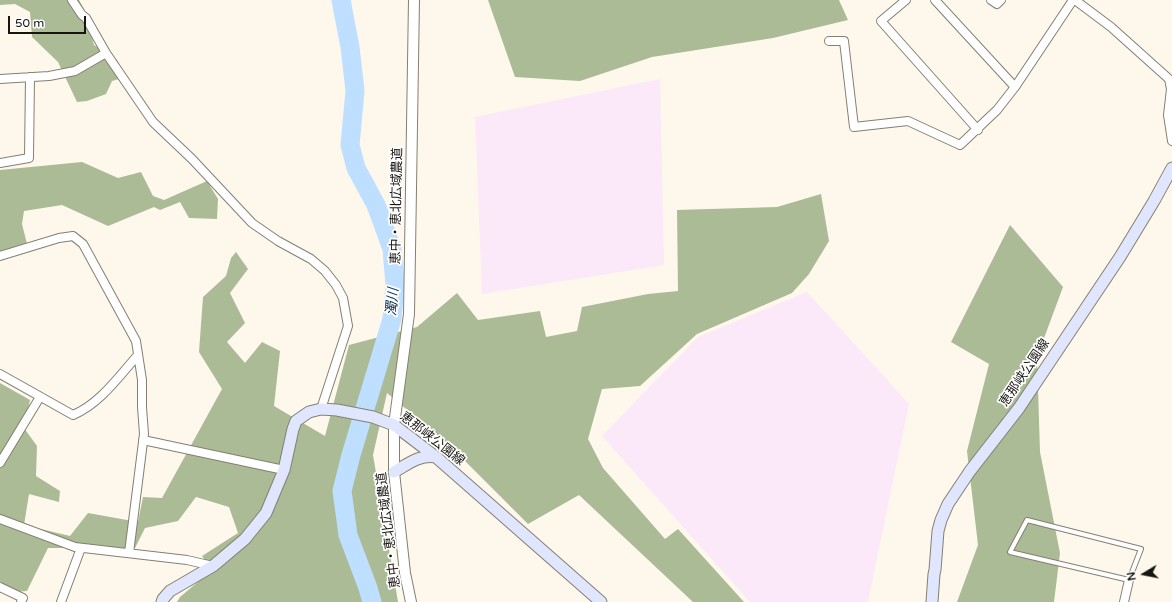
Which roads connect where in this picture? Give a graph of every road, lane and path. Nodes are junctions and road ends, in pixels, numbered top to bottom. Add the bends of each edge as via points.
1 (72, 0) edge
2 (414, 0) edge
3 (906, 0) edge
4 (935, 0) edge
5 (991, 0) edge
6 (1001, 0) edge
7 (1074, 0) edge
8 (829, 41) dead end
9 (106, 53) junction
10 (0, 77) edge
11 (30, 77) junction
12 (1015, 88) junction
13 (978, 130) junction
14 (1172, 141) edge
15 (0, 163) edge
16 (1172, 168) edge
17 (0, 256) edge
18 (138, 355) junction
19 (0, 374) edge
20 (40, 397) junction
21 (321, 409) junction
22 (394, 425) junction
23 (143, 440) junction
24 (436, 457) junction
25 (0, 463) edge
26 (284, 470) junction
27 (394, 472) junction
28 (0, 519) edge
29 (80, 548) junction
30 (129, 553) junction
31 (213, 566) junction
32 (1129, 580) junction
33 (0, 587) edge
34 (21, 602) edge
35 (60, 602) edge
36 (162, 602) edge
37 (411, 602) edge
38 (601, 602) edge
39 (932, 602) edge
40 (1124, 602) edge

1 - 9 street via 86,18
2 - 22 street, 恵中・恵北広域農道 via 408,314
3 - 13 street via 881,21
4 - 12 street
5 - 6 street via 997,4
7 - 12 street
7 - 14 street via 1111,27 1169,79 1171,89 1168,115
8 - 13 street via 844,41 854,127 908,121 960,145
9 - 11 street via 75,71
9 - 21 street via 153,122 252,223 311,259 326,271 336,285 343,298 348,326
10 - 11 street
11 - 15 street via 29,158
12 - 13 street
16 - 39 main road, 恵那峡公園線 via 1120,257 1028,395 948,504 938,531
17 - 18 street via 58,238 73,236 82,244 136,341
18 - 20 street via 98,400 73,415
18 - 23 street via 142,380
19 - 20 street
20 - 25 street
21 - 22 main road, 恵那峡公園線 via 374,417
21 - 26 main road, 恵那峡公園線 via 309,412 296,421
22 - 24 main road, 恵那峡公園線
22 - 27 street, 恵中・恵北広域農道
23 - 26 street
23 - 30 street
24 - 27 main road via 416,459
24 - 38 main road, 恵那峡公園線
26 - 31 main road, 恵那峡公園線 via 266,513 245,539
27 - 37 street, 恵中・恵北広域農道 via 405,573
28 - 29 street
29 - 30 street
29 - 35 street
30 - 31 street
31 - 36 main road, 恵那峡公園線 via 170,591
32 - 32 lane via 1141,549 1027,520 1010,552
32 - 40 street
33 - 34 street via 23,598

